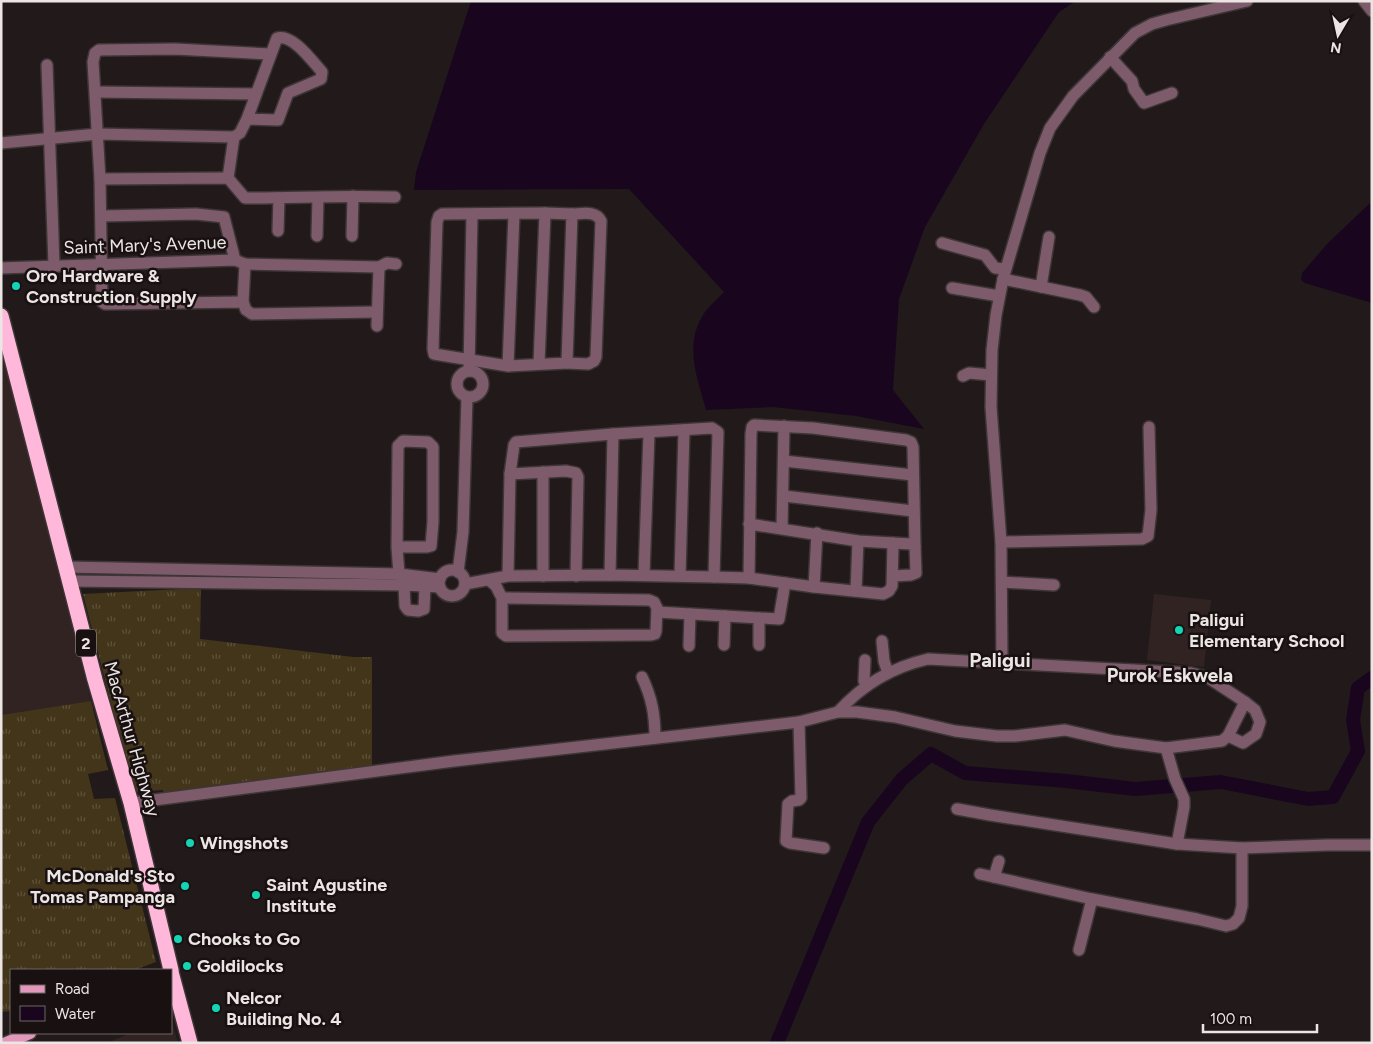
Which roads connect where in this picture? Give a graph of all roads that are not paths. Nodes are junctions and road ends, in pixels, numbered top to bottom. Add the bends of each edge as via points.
1 (1248, 1) edge
2 (1364, 1) edge
3 (1372, 11) edge
4 (270, 54) junction
5 (1110, 57) junction
6 (47, 64) dead end
7 (96, 92) junction
8 (1172, 93) dead end
9 (256, 94) junction
10 (247, 119) junction
11 (98, 134) junction
12 (234, 136) junction
13 (50, 139) junction
14 (1, 143) edge
15 (228, 178) junction
16 (100, 179) junction
17 (353, 196) junction
18 (395, 197) dead end
19 (279, 198) junction
20 (318, 198) junction
21 (545, 213) junction
22 (514, 214) junction
23 (572, 214) junction
24 (472, 215) junction
25 (101, 216) junction
26 (278, 231) dead end
27 (317, 236) dead end
28 (352, 236) dead end
29 (1049, 236) dead end
30 (942, 243) dead end
31 (240, 262) junction
32 (101, 264) junction
33 (396, 264) dead end
34 (54, 265) junction
35 (379, 267) junction
36 (1, 268) edge
37 (1004, 274) junction
38 (1041, 287) junction
39 (952, 288) dead end
40 (998, 296) junction
41 (242, 302) junction
42 (1094, 307) dead end
43 (376, 312) junction
44 (1, 316) edge
45 (377, 326) dead end
46 (471, 359) junction
47 (567, 363) junction
48 (539, 364) junction
49 (508, 366) junction
50 (470, 372) junction
51 (991, 375) junction
52 (963, 376) dead end
53 (467, 397) junction
54 (784, 426) junction
55 (1149, 427) dead end
56 (684, 430) junction
57 (649, 433) junction
58 (613, 434) junction
59 (784, 461) junction
60 (543, 472) junction
61 (510, 474) junction
62 (913, 475) junction
63 (784, 496) junction
64 (913, 511) junction
65 (749, 524) junction
66 (782, 528) junction
67 (817, 534) junction
68 (858, 540) junction
69 (1001, 542) junction
70 (893, 543) junction
71 (397, 546) junction
72 (915, 546) junction
73 (92, 567) junction
74 (136, 568) junction
75 (244, 570) junction
76 (458, 572) junction
77 (68, 574) junction
78 (399, 574) junction
79 (610, 575) junction
80 (644, 575) junction
81 (508, 576) junction
82 (543, 576) junction
83 (576, 576) junction
84 (680, 576) junction
85 (893, 576) junction
86 (714, 577) junction
87 (749, 578) junction
88 (489, 580) junction
89 (94, 581) junction
90 (137, 582) junction
91 (1002, 582) junction
92 (243, 583) junction
93 (440, 583) junction
94 (785, 583) junction
95 (465, 584) junction
96 (1054, 584) dead end
97 (404, 585) junction
98 (425, 586) junction
99 (814, 587) junction
100 (856, 591) junction
101 (502, 598) junction
102 (657, 612) junction
103 (690, 614) junction
104 (725, 616) junction
105 (759, 618) junction
106 (882, 641) dead end
107 (724, 645) dead end
108 (759, 645) dead end
109 (689, 646) dead end
110 (865, 660) dead end
111 (1002, 664) junction
112 (888, 673) junction
113 (642, 678) dead end
114 (867, 686) junction
115 (1245, 702) junction
116 (838, 712) junction
117 (799, 722) junction
118 (1228, 736) junction
119 (655, 738) junction
120 (1166, 748) junction
121 (132, 803) junction
122 (957, 808) dead end
123 (1177, 844) junction
124 (1372, 845) edge
125 (824, 848) dead end
126 (1242, 848) junction
127 (999, 861) dead end
128 (980, 874) dead end
129 (994, 876) junction
130 (1092, 899) junction
131 (1079, 950) dead end
132 (171, 969) edge
133 (172, 975) edge
134 (28, 1034) edge
135 (6, 1043) edge
136 (190, 1043) edge

1 - 5 street via 1152,24 1135,33
2 - 3 street
4 - 7 street via 175,49 99,50 93,58
4 - 9 street
4 - 10 street via 277,38 284,37 302,50 322,72 321,79 288,93 278,120
5 - 8 street via 1132,81 1144,103
5 - 37 street via 1073,96 1050,128
6 - 13 street
7 - 9 street
7 - 11 street
9 - 10 street
10 - 12 street via 240,133
11 - 12 street
11 - 13 street
11 - 16 street
12 - 15 street
13 - 14 street
13 - 34 street
15 - 16 street
15 - 19 street via 245,198
16 - 25 street
17 - 18 street
17 - 20 street
17 - 28 street
19 - 20 street
19 - 26 street
20 - 27 street
21 - 22 street
21 - 23 street
21 - 48 street
22 - 24 street
22 - 49 street
23 - 47 street
23 - 47 street via 595,214 601,220 596,357 588,364
24 - 46 street
24 - 46 street via 442,214 437,218 433,349 437,355
25 - 31 street via 196,214 224,217
25 - 32 street
29 - 38 street
30 - 37 street via 985,256
31 - 32 street, Saint Mary's Avenue
31 - 35 street, Saint Mary's Avenue
31 - 41 street
32 - 34 street, Saint Mary's Avenue
32 - 41 street via 103,304
33 - 35 street, Saint Mary's Avenue via 387,263
34 - 36 street, Saint Mary's Avenue
35 - 43 street
37 - 38 street
37 - 40 street
38 - 42 street via 1086,297
39 - 40 street
40 - 51 street
41 - 43 street via 252,314
43 - 45 street
44 - 77 highway, MacArthur Highway / 2
46 - 49 street
46 - 50 street
47 - 48 street
48 - 49 street
50 - 53 street via 462,374 457,385 460,393
50 - 53 street via 481,377 483,385 476,396
51 - 52 street
51 - 69 street
53 - 76 street via 464,532
54 - 59 street
54 - 62 street via 906,440 913,447
54 - 65 street via 752,426
55 - 69 street via 1151,510 1148,536 1142,539
56 - 57 street
56 - 84 street
56 - 86 street via 712,428 718,432
57 - 58 street
57 - 80 street
58 - 61 street via 516,442
58 - 79 street
59 - 62 street
59 - 63 street
60 - 61 street
60 - 82 street
60 - 83 street via 566,471 576,473 578,477
61 - 81 street
62 - 64 street
63 - 64 street
63 - 66 street
64 - 72 street
65 - 66 street
65 - 87 street
66 - 67 street
67 - 68 street
67 - 99 street
68 - 70 street
68 - 100 street
69 - 91 street
70 - 72 street
70 - 85 street
71 - 71 street via 398,446 403,442 428,442 433,447 431,546
71 - 78 street
72 - 85 street via 916,573
73 - 74 street
73 - 77 street
73 - 89 street
74 - 75 street
74 - 90 street
75 - 78 street
75 - 92 street
76 - 93 street via 447,572
76 - 95 street
77 - 89 street
77 - 121 highway, MacArthur Highway / 2
78 - 93 street
78 - 97 street
79 - 80 street
79 - 83 street
80 - 84 street
81 - 82 street
81 - 88 street
82 - 83 street
84 - 86 street
85 - 100 street via 890,591 883,594
86 - 87 street
87 - 94 street
88 - 95 street
88 - 101 street
89 - 90 street
90 - 92 street
91 - 96 street
91 - 111 street
92 - 97 street
93 - 95 street via 447,595 455,596 462,592
93 - 98 street
94 - 99 street
94 - 105 street via 778,619
97 - 98 street
97 - 98 street via 405,606 408,610 418,611 424,608
99 - 100 street
101 - 102 street via 648,600 654,602
101 - 102 street via 502,633 506,636 651,635 656,631
102 - 103 street
103 - 104 street
103 - 109 street
104 - 105 street
104 - 107 street
105 - 108 street
106 - 112 street
110 - 114 street via 864,681
111 - 112 street via 928,659
111 - 115 street via 1190,673 1207,677
112 - 114 street
113 - 119 street via 653,705
114 - 116 street
115 - 118 street
115 - 118 street via 1255,710 1260,722 1256,734 1243,743
116 - 117 street
116 - 120 street via 895,717 983,735 1015,736 1065,730
117 - 119 street
117 - 125 street via 801,798 788,804 786,840 790,844
118 - 120 street via 1222,741
119 - 121 street
120 - 123 street via 1184,800
121 - 132 highway, MacArthur Highway / 2
122 - 123 street
123 - 126 street
124 - 126 street
126 - 130 street via 1242,906 1239,918 1233,924 1226,926
127 - 129 street
128 - 129 street
129 - 130 street
130 - 131 street
133 - 136 highway, MacArthur Highway / 2
134 - 135 main road

